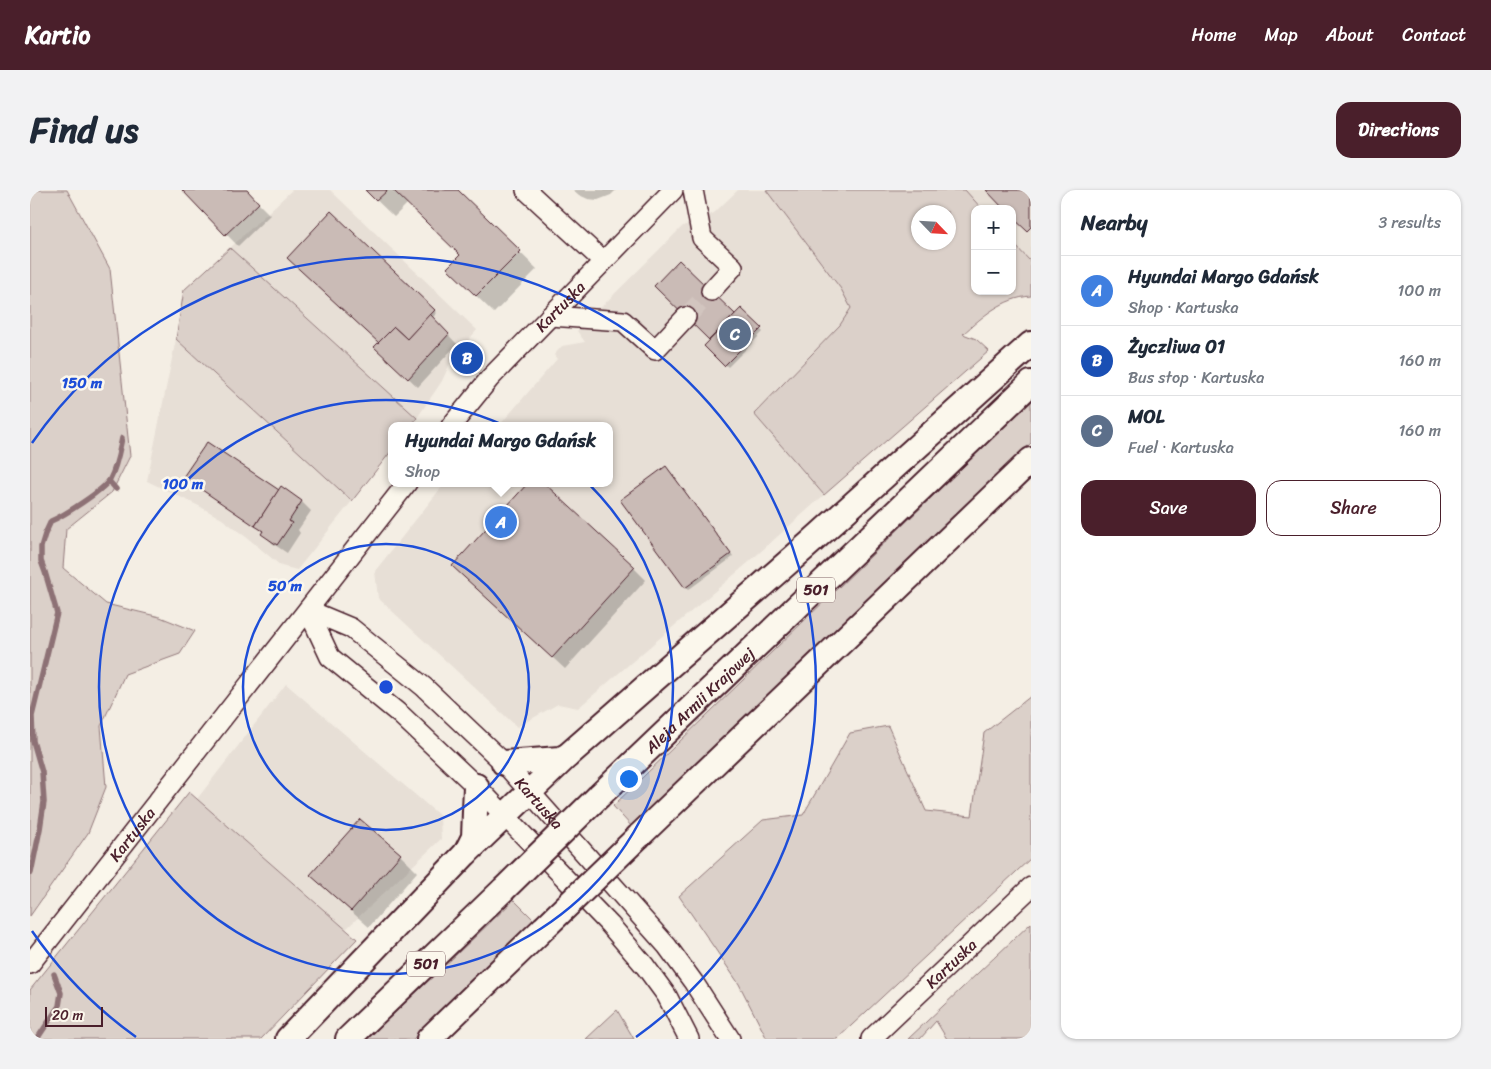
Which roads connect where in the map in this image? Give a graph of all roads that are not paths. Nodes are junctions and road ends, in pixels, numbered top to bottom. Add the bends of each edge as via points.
1 (526, 190) edge
2 (673, 190) edge
3 (693, 190) edge
4 (603, 261) junction
5 (711, 291) tunnel mouth
6 (550, 316) junction
7 (686, 317) tunnel mouth
8 (1031, 344) edge
9 (1031, 383) edge
10 (454, 422) edge
11 (1031, 460) edge
12 (404, 487) edge
13 (308, 610) junction
14 (567, 756) junction
15 (504, 763) junction
16 (476, 786) junction
17 (530, 791) junction
18 (505, 816) junction
19 (465, 854) junction
20 (1031, 887) edge
21 (30, 964) edge
22 (288, 1039) edge
23 (348, 1039) edge
24 (429, 1039) edge
25 (689, 1039) edge
26 (730, 1039) edge
27 (871, 1039) edge

1 - 4 street
2 - 4 street, Kartuska
3 - 5 street via 702,238 733,267
4 - 6 street, Kartuska
6 - 7 street via 623,321 655,350
6 - 10 street, Kartuska via 490,378
8 - 14 main road
9 - 23 main road, Aleja Armii Krajowej / 501, bridge
11 - 24 main road, bridge
12 - 13 street, Kartuska
13 - 15 street, Kartuska via 351,628 424,687
13 - 16 street, Kartuska via 330,657 402,716
13 - 21 street, Kartuska
14 - 15 main road
14 - 17 main road
15 - 17 street, Kartuska
16 - 18 street, Kartuska
16 - 19 main road via 474,836
17 - 18 main road
17 - 26 street, Kartuska via 668,946
18 - 19 main road
18 - 25 street, Kartuska via 645,966 667,996
19 - 22 main road
20 - 27 street, Kartuska

